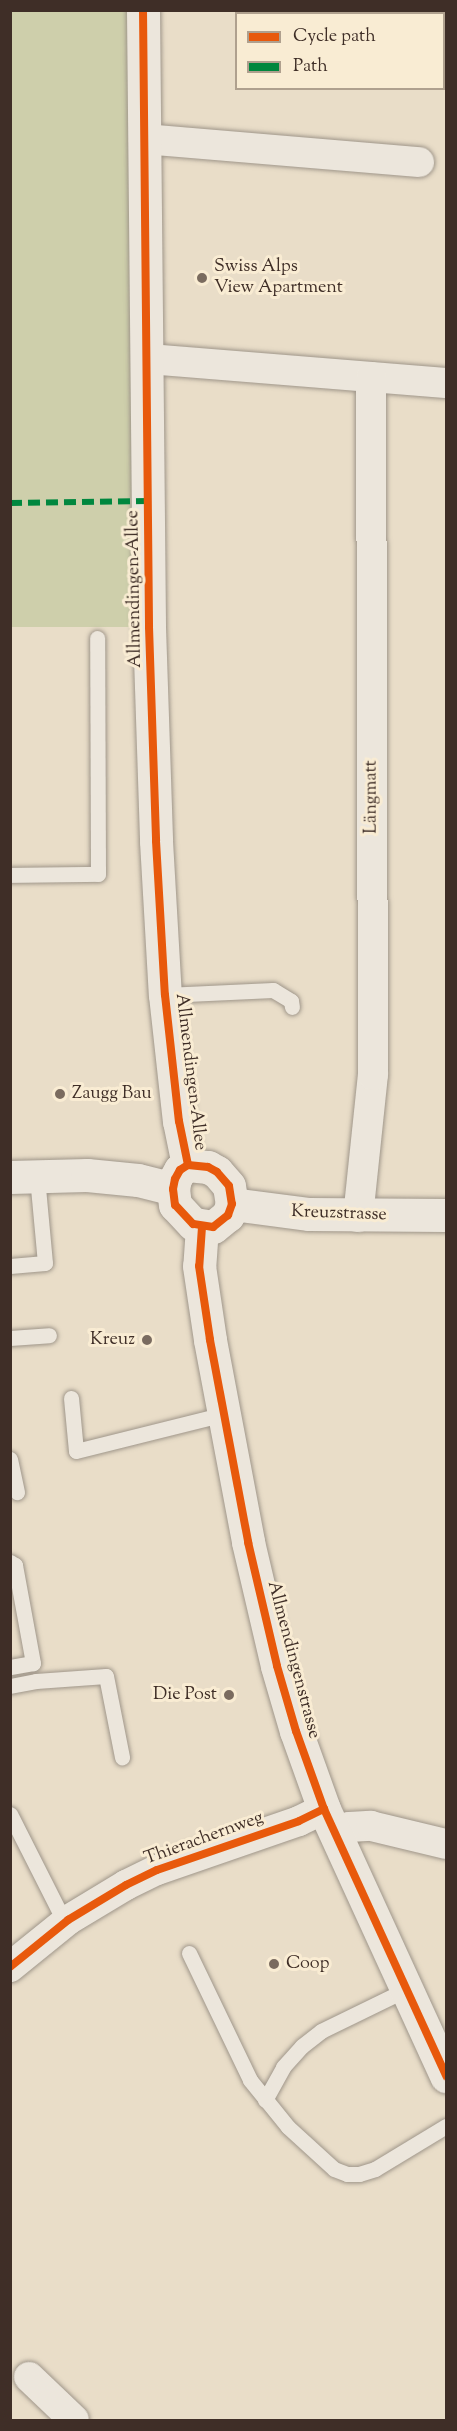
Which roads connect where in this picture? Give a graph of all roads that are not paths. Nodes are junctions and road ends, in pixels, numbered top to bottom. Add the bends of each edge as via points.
1 (143, 10) edge
2 (144, 139) junction
3 (419, 162) dead end
4 (148, 359) junction
5 (371, 377) junction
6 (447, 383) edge
7 (98, 638) dead end
8 (10, 875) edge
9 (165, 995) junction
10 (292, 1007) dead end
11 (24, 1177) edge
12 (180, 1177) junction
13 (232, 1204) junction
14 (447, 1215) edge
15 (358, 1217) junction
16 (202, 1227) junction
17 (10, 1266) edge
18 (49, 1335) dead end
19 (10, 1338) edge
20 (71, 1398) dead end
21 (224, 1413) junction
22 (10, 1459) edge
23 (17, 1492) dead end
24 (10, 1562) edge
25 (10, 1667) edge
26 (10, 1686) edge
27 (122, 1757) dead end
28 (10, 1814) edge
29 (329, 1820) junction
30 (447, 1844) edge
31 (64, 1923) junction
32 (189, 1953) dead end
33 (10, 1966) edge
34 (405, 1990) junction
35 (447, 2076) edge
36 (265, 2100) junction
37 (447, 2126) edge
38 (29, 2377) dead end
39 (74, 2421) edge

1 - 2 street, Allmendingen-Allee
2 - 3 street
2 - 4 street, Allmendingen-Allee
4 - 5 street
4 - 9 street, Allmendingen-Allee via 149,627
5 - 6 street
5 - 15 street, Längmatt via 373,1075
7 - 8 lane via 98,874
9 - 10 lane via 273,990 291,1001
9 - 12 street, Allmendingen-Allee via 179,1121
11 - 12 street
11 - 17 lane via 45,1263
12 - 13 street via 208,1167 224,1178
12 - 16 street via 175,1205 193,1224
13 - 15 street, Kreuzstrasse
13 - 16 street via 222,1222
14 - 15 street, Kreuzstrasse
16 - 21 street, Allmendingenstrasse via 199,1266
18 - 19 lane
20 - 21 lane via 76,1451
21 - 29 street, Allmendingenstrasse via 268,1631 296,1731
22 - 23 lane
24 - 25 lane via 15,1565 33,1663
26 - 27 lane via 106,1676
28 - 31 lane
29 - 30 street, Thierachernweg
29 - 31 street, Thierachernweg via 299,1821 157,1870 100,1899
29 - 34 street, Allmendingenstrasse
31 - 33 street, Thierachernweg
32 - 36 lane via 250,2080
34 - 35 street, Allmendingenstrasse
34 - 36 lane via 321,2031 283,2067
36 - 37 lane via 334,2169 347,2174 375,2169
38 - 39 street

